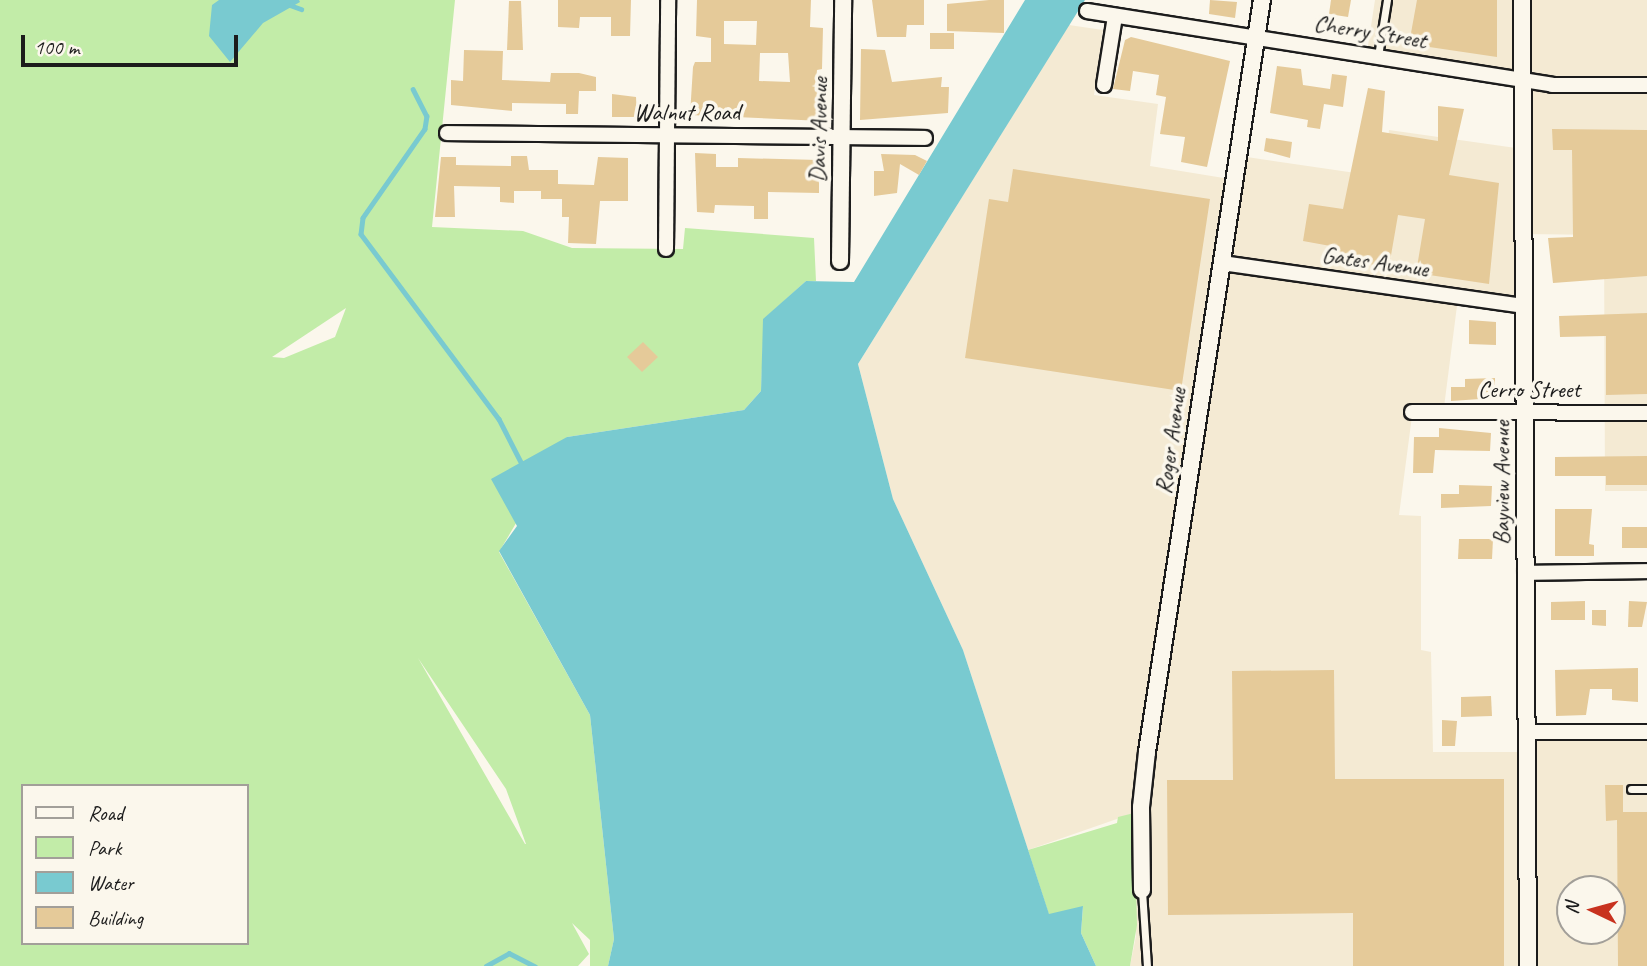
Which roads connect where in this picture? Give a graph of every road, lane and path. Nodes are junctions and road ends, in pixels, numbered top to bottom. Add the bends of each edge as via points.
1 (668, 0) edge
2 (843, 0) edge
3 (1262, 0) edge
4 (1387, 0) edge
5 (1522, 0) edge
6 (1087, 11) dead end
7 (1115, 16) junction
8 (1256, 37) junction
9 (1378, 56) junction
10 (1521, 78) junction
11 (1104, 85) dead end
12 (1647, 85) edge
13 (447, 133) dead end
14 (666, 136) junction
15 (841, 137) junction
16 (925, 138) dead end
17 (666, 249) dead end
18 (840, 261) dead end
19 (1222, 262) junction
20 (1523, 306) junction
21 (1412, 412) dead end
22 (1524, 413) junction
23 (1647, 413) edge
24 (1647, 571) edge
25 (1525, 573) junction
26 (1527, 732) junction
27 (1647, 732) edge
28 (1631, 789) dead end
29 (1647, 789) edge
30 (1142, 890) joint
31 (1147, 966) edge
32 (1528, 966) edge

1 - 14 street
2 - 15 street, Davis Avenue
3 - 8 street, Roger Avenue
4 - 9 lane
5 - 10 street, Bayview Avenue
6 - 7 street, Cherry Street
7 - 8 street, Cherry Street
7 - 11 street
8 - 9 street, Cherry Street
8 - 19 street, Roger Avenue
9 - 10 street, Cherry Street
10 - 12 street, Cherry Street via 1552,85
10 - 20 street, Bayview Avenue
13 - 14 street, Walnut Road
14 - 15 street, Walnut Road
14 - 17 street
15 - 16 street, Walnut Road
15 - 18 street, Davis Avenue
19 - 20 street, Gates Avenue
19 - 30 street, Roger Avenue via 1147,752 1141,807
20 - 22 street, Bayview Avenue
21 - 22 street, Cerro Street
22 - 23 street, Cerro Street
22 - 25 street, Bayview Avenue
24 - 25 street
25 - 26 street, Bayview Avenue
26 - 27 street
26 - 32 street, Bayview Avenue
28 - 29 lane
30 - 31 lane

